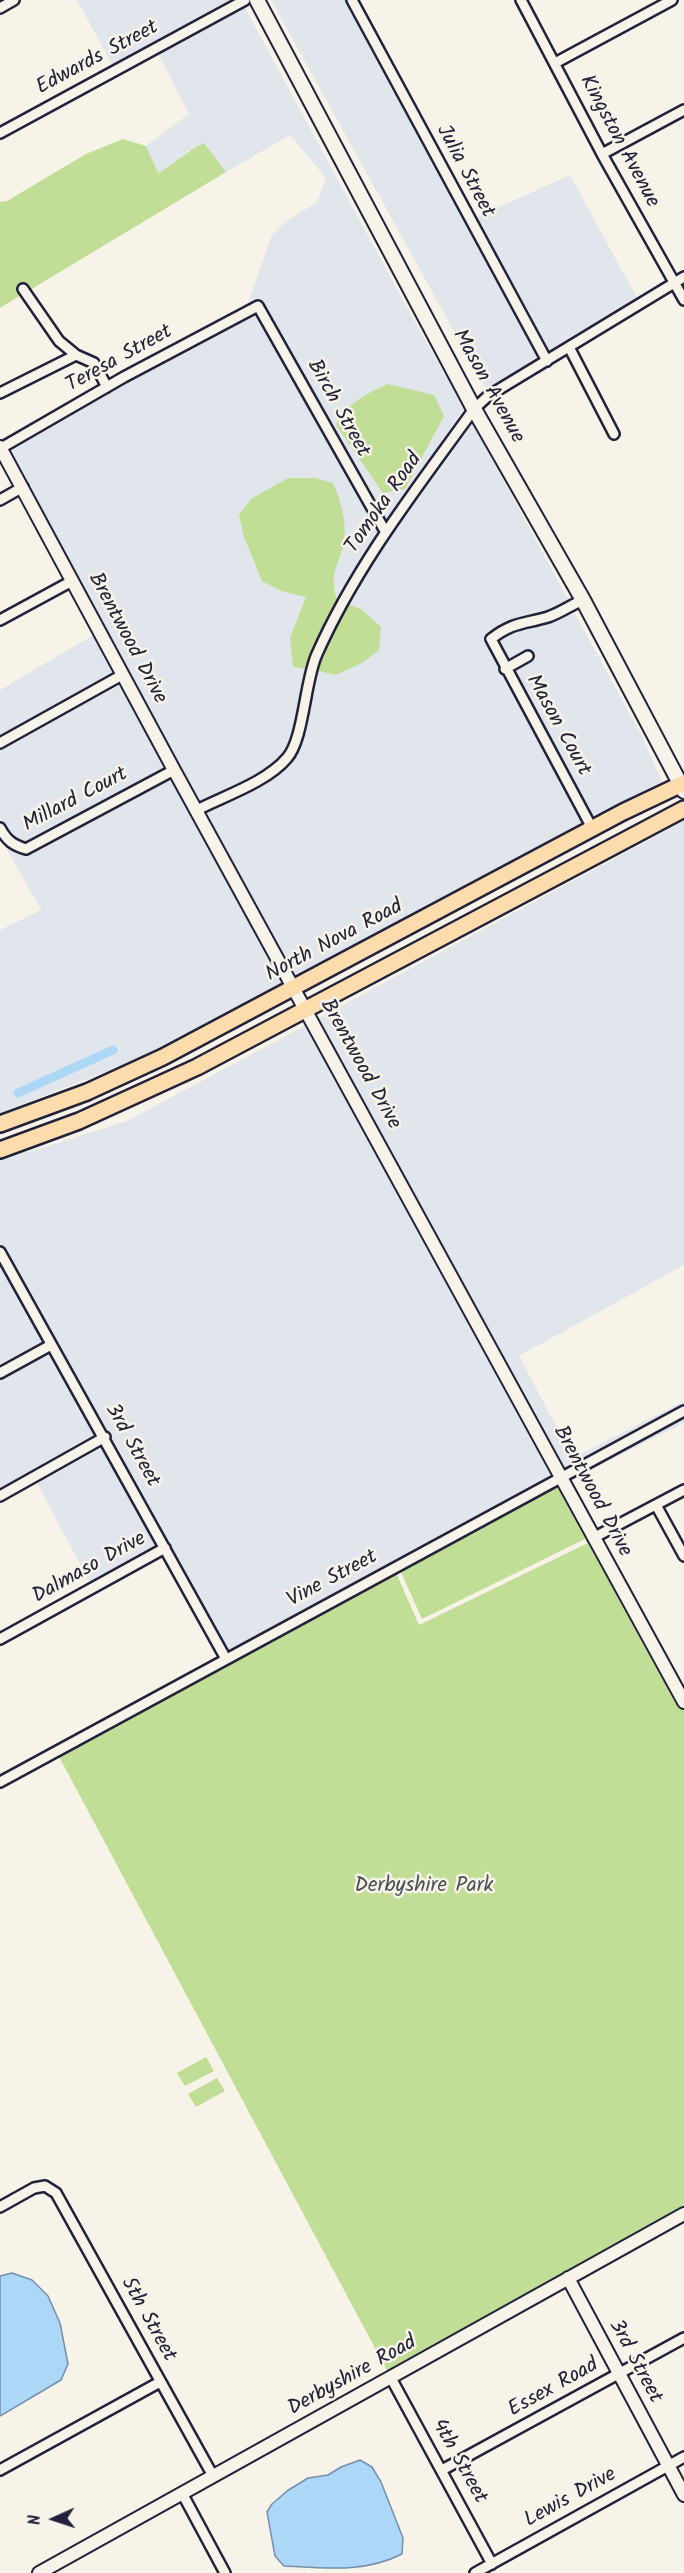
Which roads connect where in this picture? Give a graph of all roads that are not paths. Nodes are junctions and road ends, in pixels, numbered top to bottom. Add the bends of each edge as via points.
1 (14, 0) edge
2 (245, 0) edge
3 (257, 0) edge
4 (352, 0) edge
5 (521, 0) edge
6 (672, 0) edge
7 (0, 8) edge
8 (555, 63) junction
9 (684, 110) edge
10 (0, 133) edge
11 (602, 154) junction
12 (684, 277) edge
13 (675, 283) junction
14 (23, 289) dead end
15 (684, 300) edge
16 (258, 306) joint
17 (570, 347) junction
18 (76, 355) junction
19 (547, 361) junction
20 (107, 387) junction
21 (0, 393) edge
22 (474, 409) junction
23 (614, 434) dead end
24 (0, 447) edge
25 (23, 487) junction
26 (0, 500) edge
27 (385, 531) junction
28 (72, 581) junction
29 (583, 600) junction
30 (0, 620) edge
31 (528, 656) dead end
32 (505, 669) junction
33 (122, 675) junction
34 (0, 743) edge
35 (174, 770) junction
36 (683, 786) edge
37 (684, 809) edge
38 (197, 810) junction
39 (0, 828) edge
40 (592, 828) junction
41 (454, 902) junction
42 (427, 944) junction
43 (294, 988) junction
44 (306, 1008) junction
45 (0, 1124) edge
46 (0, 1150) edge
47 (0, 1252) edge
48 (51, 1346) junction
49 (0, 1373) edge
50 (684, 1411) edge
51 (105, 1437) junction
52 (560, 1478) junction
53 (684, 1490) edge
54 (0, 1496) edge
55 (656, 1505) junction
56 (593, 1538) junction
57 (165, 1548) junction
58 (684, 1556) edge
59 (0, 1639) edge
60 (226, 1659) junction
61 (684, 1702) edge
62 (0, 1782) edge
63 (0, 2207) edge
64 (684, 2214) edge
65 (567, 2278) junction
66 (684, 2338) edge
67 (618, 2374) junction
68 (391, 2379) junction
69 (160, 2382) junction
70 (684, 2457) edge
71 (668, 2466) junction
72 (0, 2470) edge
73 (442, 2470) junction
74 (213, 2476) junction
75 (182, 2493) junction
76 (684, 2495) edge
77 (492, 2564) junction
78 (39, 2573) edge
79 (225, 2573) edge
80 (475, 2573) edge

1 - 7 street
2 - 10 street, Edwards Street
3 - 22 main road, Mason Avenue
4 - 19 street, Julia Street
5 - 8 street, Kingston Avenue
6 - 8 street
8 - 11 street, Kingston Avenue
9 - 11 street
11 - 13 street, Kingston Avenue
12 - 13 street, Tomoka Road
13 - 15 street, Kingston Avenue
13 - 17 street, Tomoka Road
14 - 18 street via 58,341
16 - 20 street, Teresa Street
16 - 27 street, Birch Street
17 - 19 street, Tomoka Road
17 - 23 street
18 - 20 street via 94,363
18 - 21 street
19 - 22 street, Tomoka Road via 488,396
20 - 24 street, Teresa Street
22 - 27 street, Tomoka Road
22 - 29 main road, Mason Avenue
24 - 25 street, Brentwood Drive
25 - 26 street
25 - 28 street, Brentwood Drive
27 - 38 street, Tomoka Road via 352,584 316,657 289,757 270,773
28 - 30 street
28 - 33 street, Brentwood Drive
29 - 32 street, Mason Court via 504,629 491,639
29 - 36 main road, Mason Avenue
31 - 32 street
32 - 40 street, Mason Court
33 - 34 street
33 - 35 street, Brentwood Drive
35 - 38 street, Brentwood Drive
35 - 39 street, Millard Court via 26,849 14,846
36 - 40 main road, North Nova Road
37 - 42 main road
38 - 43 street, Brentwood Drive
40 - 41 main road, North Nova Road
41 - 42 main road via 433,928
41 - 43 main road, North Nova Road
42 - 44 main road
43 - 44 street, Brentwood Drive
43 - 45 main road, North Nova Road via 124,1075
44 - 46 main road via 140,1095
44 - 52 street, Brentwood Drive
47 - 48 street, 3rd Street
48 - 49 street
48 - 51 street, 3rd Street
50 - 52 street, Vine Street
51 - 54 street
51 - 57 street, 3rd Street
52 - 56 street, Brentwood Drive
52 - 60 street, Vine Street
53 - 55 street
55 - 56 street
55 - 58 street
56 - 61 street, Brentwood Drive
57 - 59 street, Dalmaso Drive
57 - 60 street, 3rd Street
60 - 62 street, Vine Street
63 - 69 street, 5th Street via 34,2188 45,2186 56,2193
64 - 65 street, Derbyshire Road
65 - 67 street, 3rd Street
65 - 68 street, Derbyshire Road
66 - 67 street, Essex Road
67 - 71 street, 3rd Street
67 - 73 street, Essex Road
68 - 73 street, 4th Street
68 - 74 street, Derbyshire Road
69 - 72 street
69 - 74 street, 5th Street
70 - 71 street, Lewis Drive
71 - 76 street, 3rd Street
71 - 77 street, Lewis Drive
73 - 77 street, 4th Street
74 - 75 street, Derbyshire Road
75 - 78 street, Derbyshire Road
75 - 79 street
77 - 80 street, Lewis Drive

